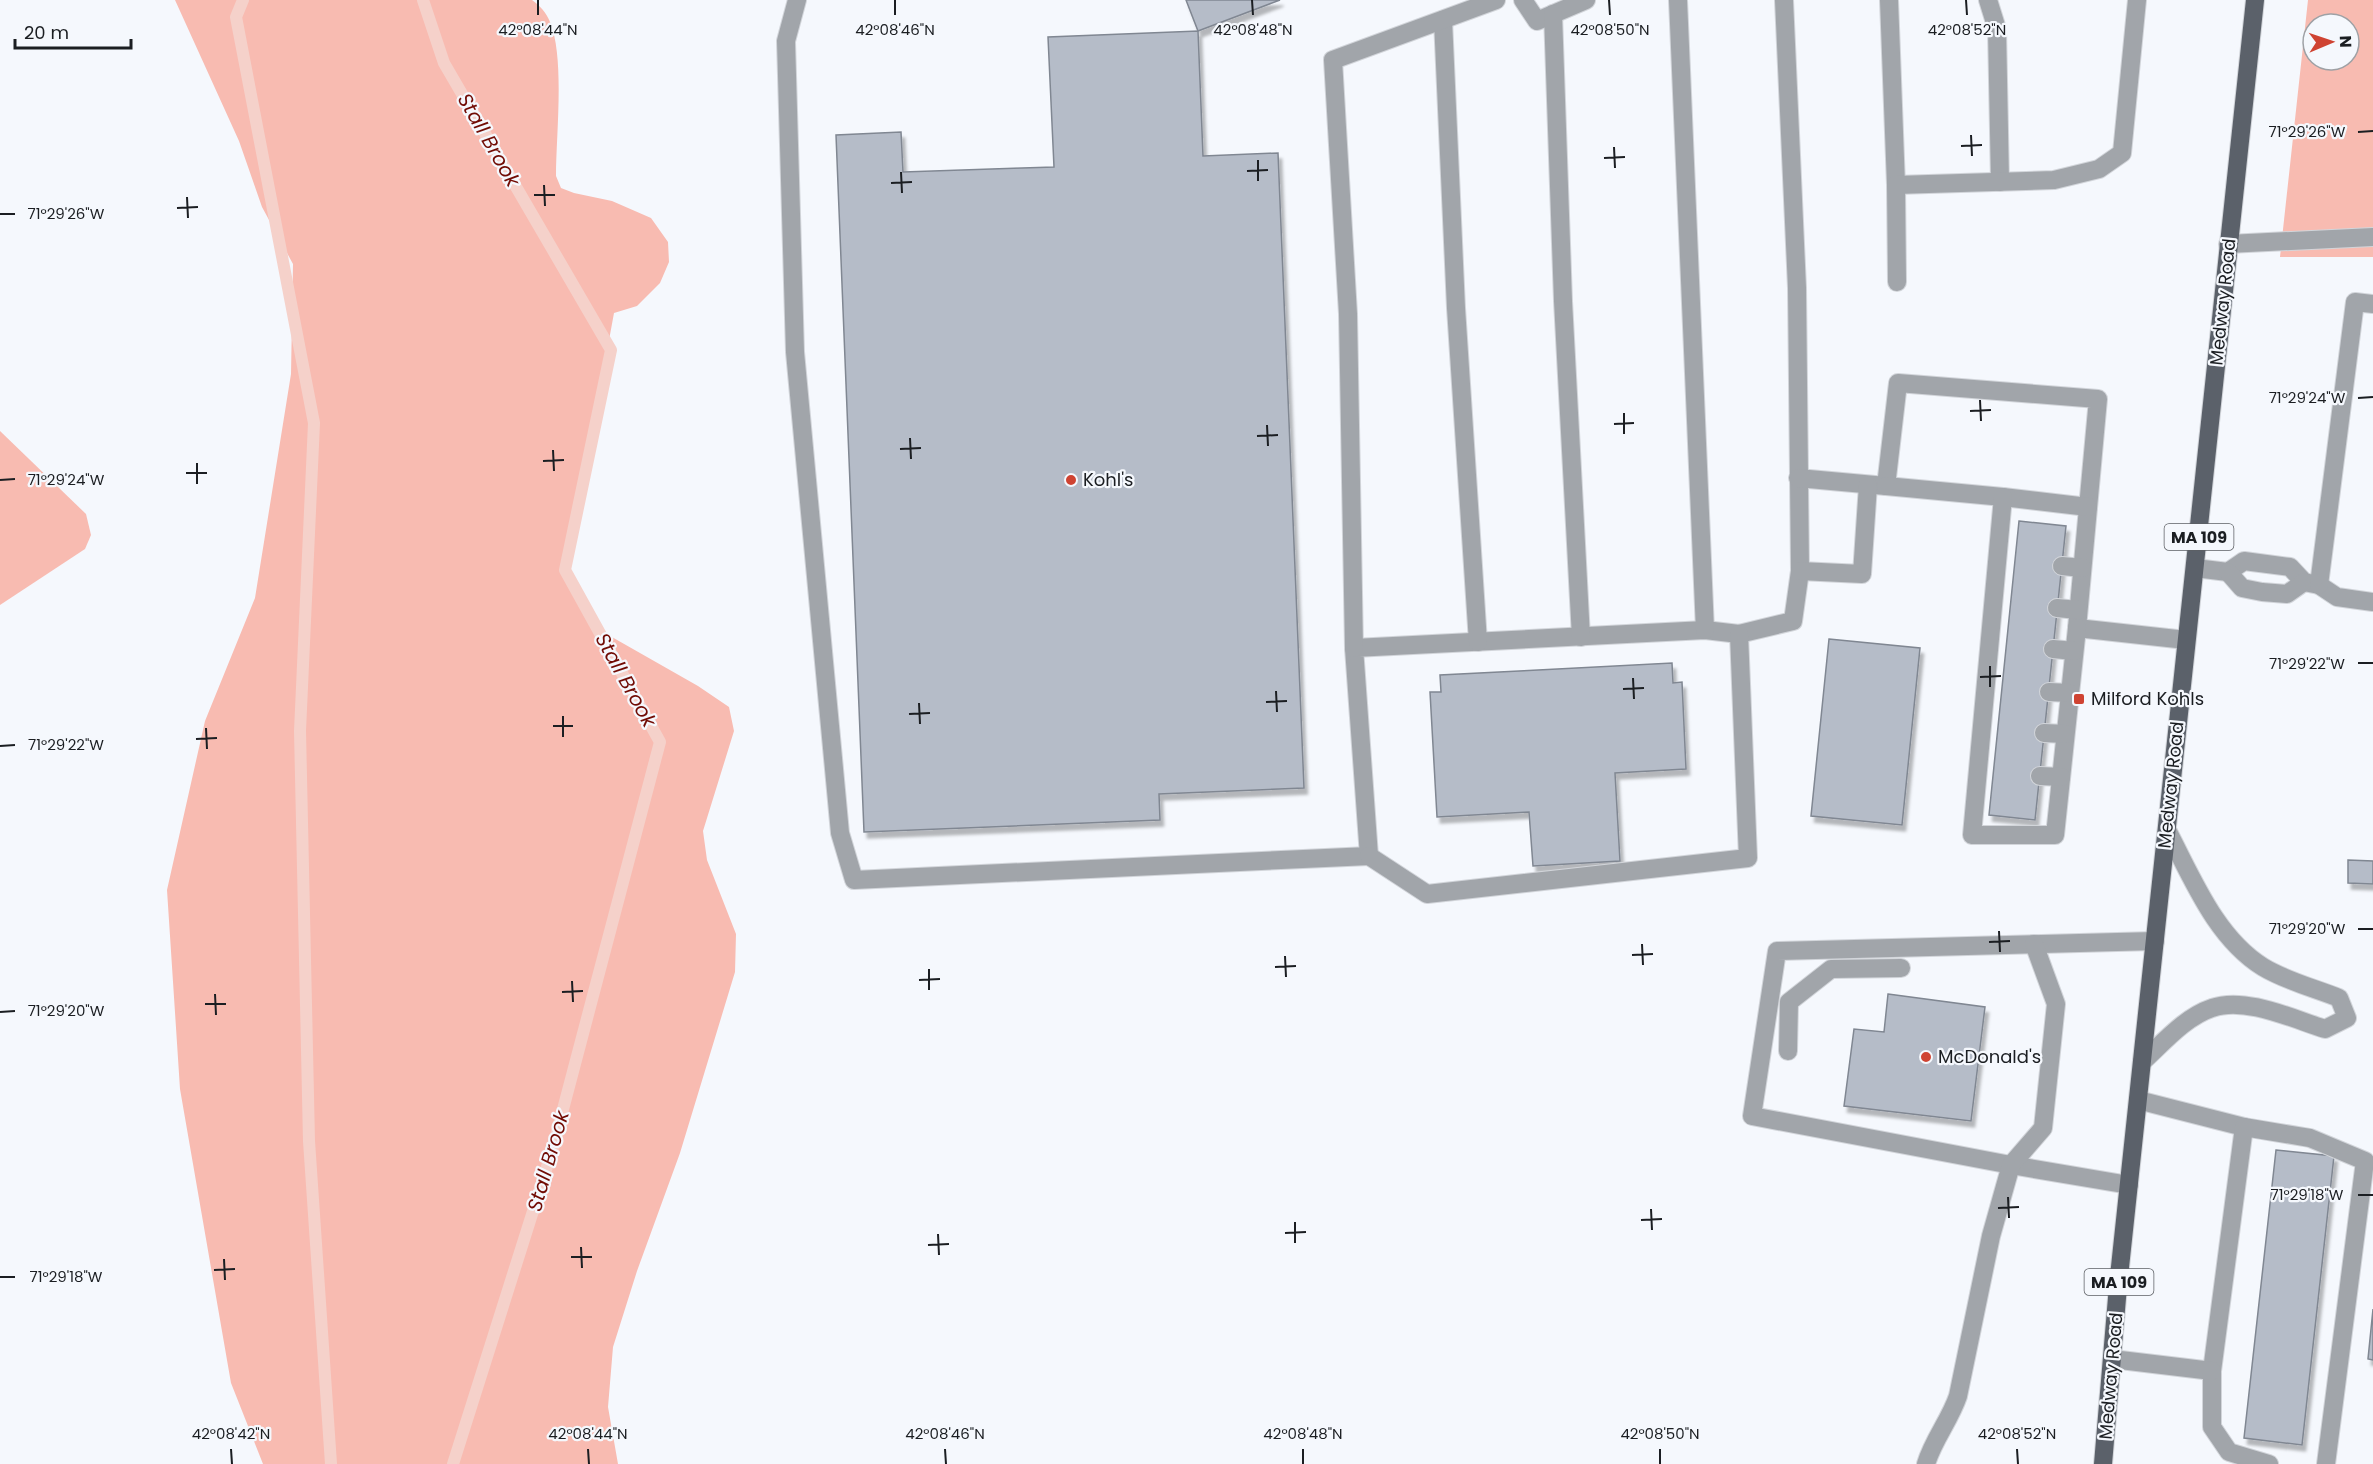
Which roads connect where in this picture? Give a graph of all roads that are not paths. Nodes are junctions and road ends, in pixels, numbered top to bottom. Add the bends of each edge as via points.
1 (797, 0) edge
2 (1496, 0) edge
3 (1523, 0) edge
4 (1586, 0) edge
5 (1678, 0) edge
6 (1785, 0) edge
7 (1888, 0) edge
8 (1988, 0) edge
9 (2136, 0) edge
10 (2255, 0) edge
11 (1553, 14) junction
12 (1443, 20) junction
13 (2000, 182) junction
14 (1896, 184) junction
15 (2373, 237) edge
16 (2228, 244) junction
17 (1897, 282) dead end
18 (2373, 304) edge
19 (1798, 478) junction
20 (1877, 486) junction
21 (2003, 497) junction
22 (2088, 507) junction
23 (2062, 566) dead end
24 (2082, 568) junction
25 (2195, 568) junction
26 (1800, 571) junction
27 (2228, 572) junction
28 (2312, 583) junction
29 (2373, 602) edge
30 (2057, 608) dead end
31 (2078, 619) junction
32 (1705, 630) junction
33 (1739, 634) junction
34 (1581, 637) junction
35 (2186, 640) junction
36 (1478, 642) junction
37 (1354, 648) junction
38 (2053, 649) dead end
39 (2074, 651) junction
40 (2049, 692) dead end
41 (2069, 693) junction
42 (2044, 733) dead end
43 (2065, 734) junction
44 (2040, 776) dead end
45 (2061, 777) junction
46 (2167, 830) junction
47 (1369, 856) junction
48 (2155, 941) junction
49 (2034, 944) junction
50 (1901, 968) dead end
51 (1788, 1052) dead end
52 (2142, 1062) junction
53 (2138, 1101) junction
54 (2244, 1127) junction
55 (2011, 1165) junction
56 (2129, 1185) junction
57 (2112, 1359) junction
58 (2212, 1371) junction
59 (1926, 1464) edge
60 (2103, 1464) edge
61 (2269, 1464) edge
62 (2326, 1464) edge

1 - 47 lane via 786,40 795,352 840,833 854,880
2 - 12 lane
3 - 11 lane via 1536,21
4 - 11 lane
5 - 32 lane
6 - 19 lane via 1797,288
7 - 14 lane
8 - 13 lane via 1997,29
9 - 13 lane via 2122,153 2088,172 2054,180
10 - 16 main road, Medway Road / MA 109
11 - 34 lane
12 - 36 lane via 1456,308
12 - 37 lane via 1333,60 1348,314
13 - 14 lane
14 - 17 lane
15 - 16 lane
16 - 25 main road, Medway Road / MA 109
18 - 28 lane via 2355,302
19 - 20 lane
19 - 26 lane
20 - 21 lane
20 - 22 lane via 1898,383 2098,399
20 - 26 lane via 1862,574
21 - 22 lane
21 - 45 lane via 2003,603 1985,773 1972,835 2055,835
22 - 24 lane
23 - 24 lane
24 - 31 lane
25 - 27 lane
25 - 35 main road, Medway Road / MA 109
26 - 33 lane via 1793,621
27 - 28 lane via 2244,561 2271,563 2290,567
27 - 28 lane via 2242,588 2262,592 2287,594
28 - 29 lane via 2337,597
30 - 31 lane
31 - 35 lane
31 - 39 lane
32 - 33 lane
32 - 34 lane
33 - 47 lane via 1748,858 1427,894
34 - 36 lane
35 - 46 main road, Medway Road / MA 109
36 - 37 lane
37 - 47 lane
38 - 39 lane
39 - 41 lane
40 - 41 lane
41 - 43 lane
42 - 43 lane
43 - 45 lane
44 - 45 lane
46 - 48 main road, Medway Road / MA 109
46 - 52 lane via 2203,899 2234,942 2264,968 2339,998 2347,1018 2325,1029 2245,1004 2213,1007 2188,1021
48 - 49 lane
48 - 52 main road, Medway Road / MA 109
49 - 55 lane via 2056,1004 2043,1128
49 - 55 lane via 1777,951 1752,1116
50 - 51 lane via 1831,969 1789,1002
52 - 53 main road, Medway Road / MA 109
53 - 54 lane
53 - 56 main road, Medway Road / MA 109
54 - 58 lane
54 - 62 lane via 2310,1138 2365,1161
55 - 56 lane
55 - 59 lane via 1991,1236 1958,1396
56 - 57 main road, Medway Road / MA 109
57 - 58 lane
57 - 60 main road, Medway Road / MA 109
58 - 61 lane via 2212,1427 2229,1452

